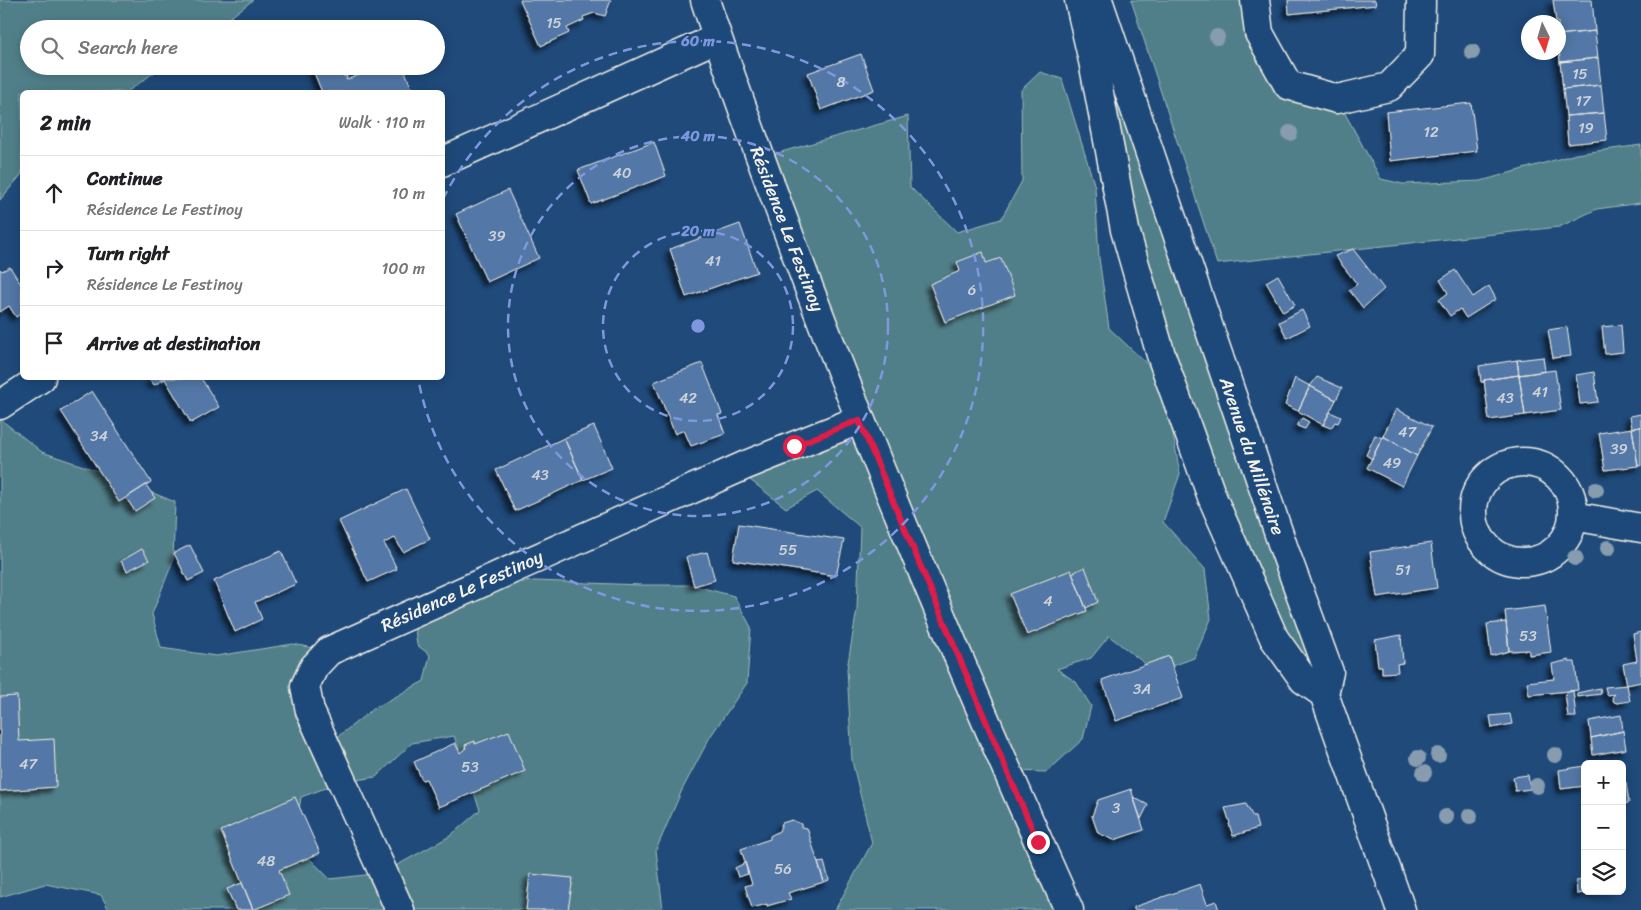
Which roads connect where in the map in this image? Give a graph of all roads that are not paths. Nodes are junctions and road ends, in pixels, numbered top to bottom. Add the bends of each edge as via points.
1 (705, 0) edge
2 (1080, 0) edge
3 (1098, 0) edge
4 (1255, 0) edge
5 (1421, 1) edge
6 (717, 38) junction
7 (445, 161) edge
8 (38, 380) edge
9 (0, 405) edge
10 (859, 420) junction
11 (1573, 516) dead end
12 (1641, 528) edge
13 (1324, 694) junction
14 (400, 910) edge
15 (1068, 910) edge
16 (1401, 910) edge

1 - 6 street, Résidence Le Festinoy
2 - 13 street via 1125,230 1164,364 1212,497 1274,638 1304,680
3 - 13 street, Avenue du Millénaire via 1284,550 1329,672
4 - 5 street via 1258,34 1288,85 1337,99 1389,87 1420,55
6 - 7 street
6 - 10 street, Résidence Le Festinoy
8 - 9 street
10 - 14 street, Résidence Le Festinoy via 746,465 328,651 314,667 305,686 310,710
10 - 15 street, Résidence Le Festinoy
11 - 12 street
13 - 16 street, Avenue du Millénaire

